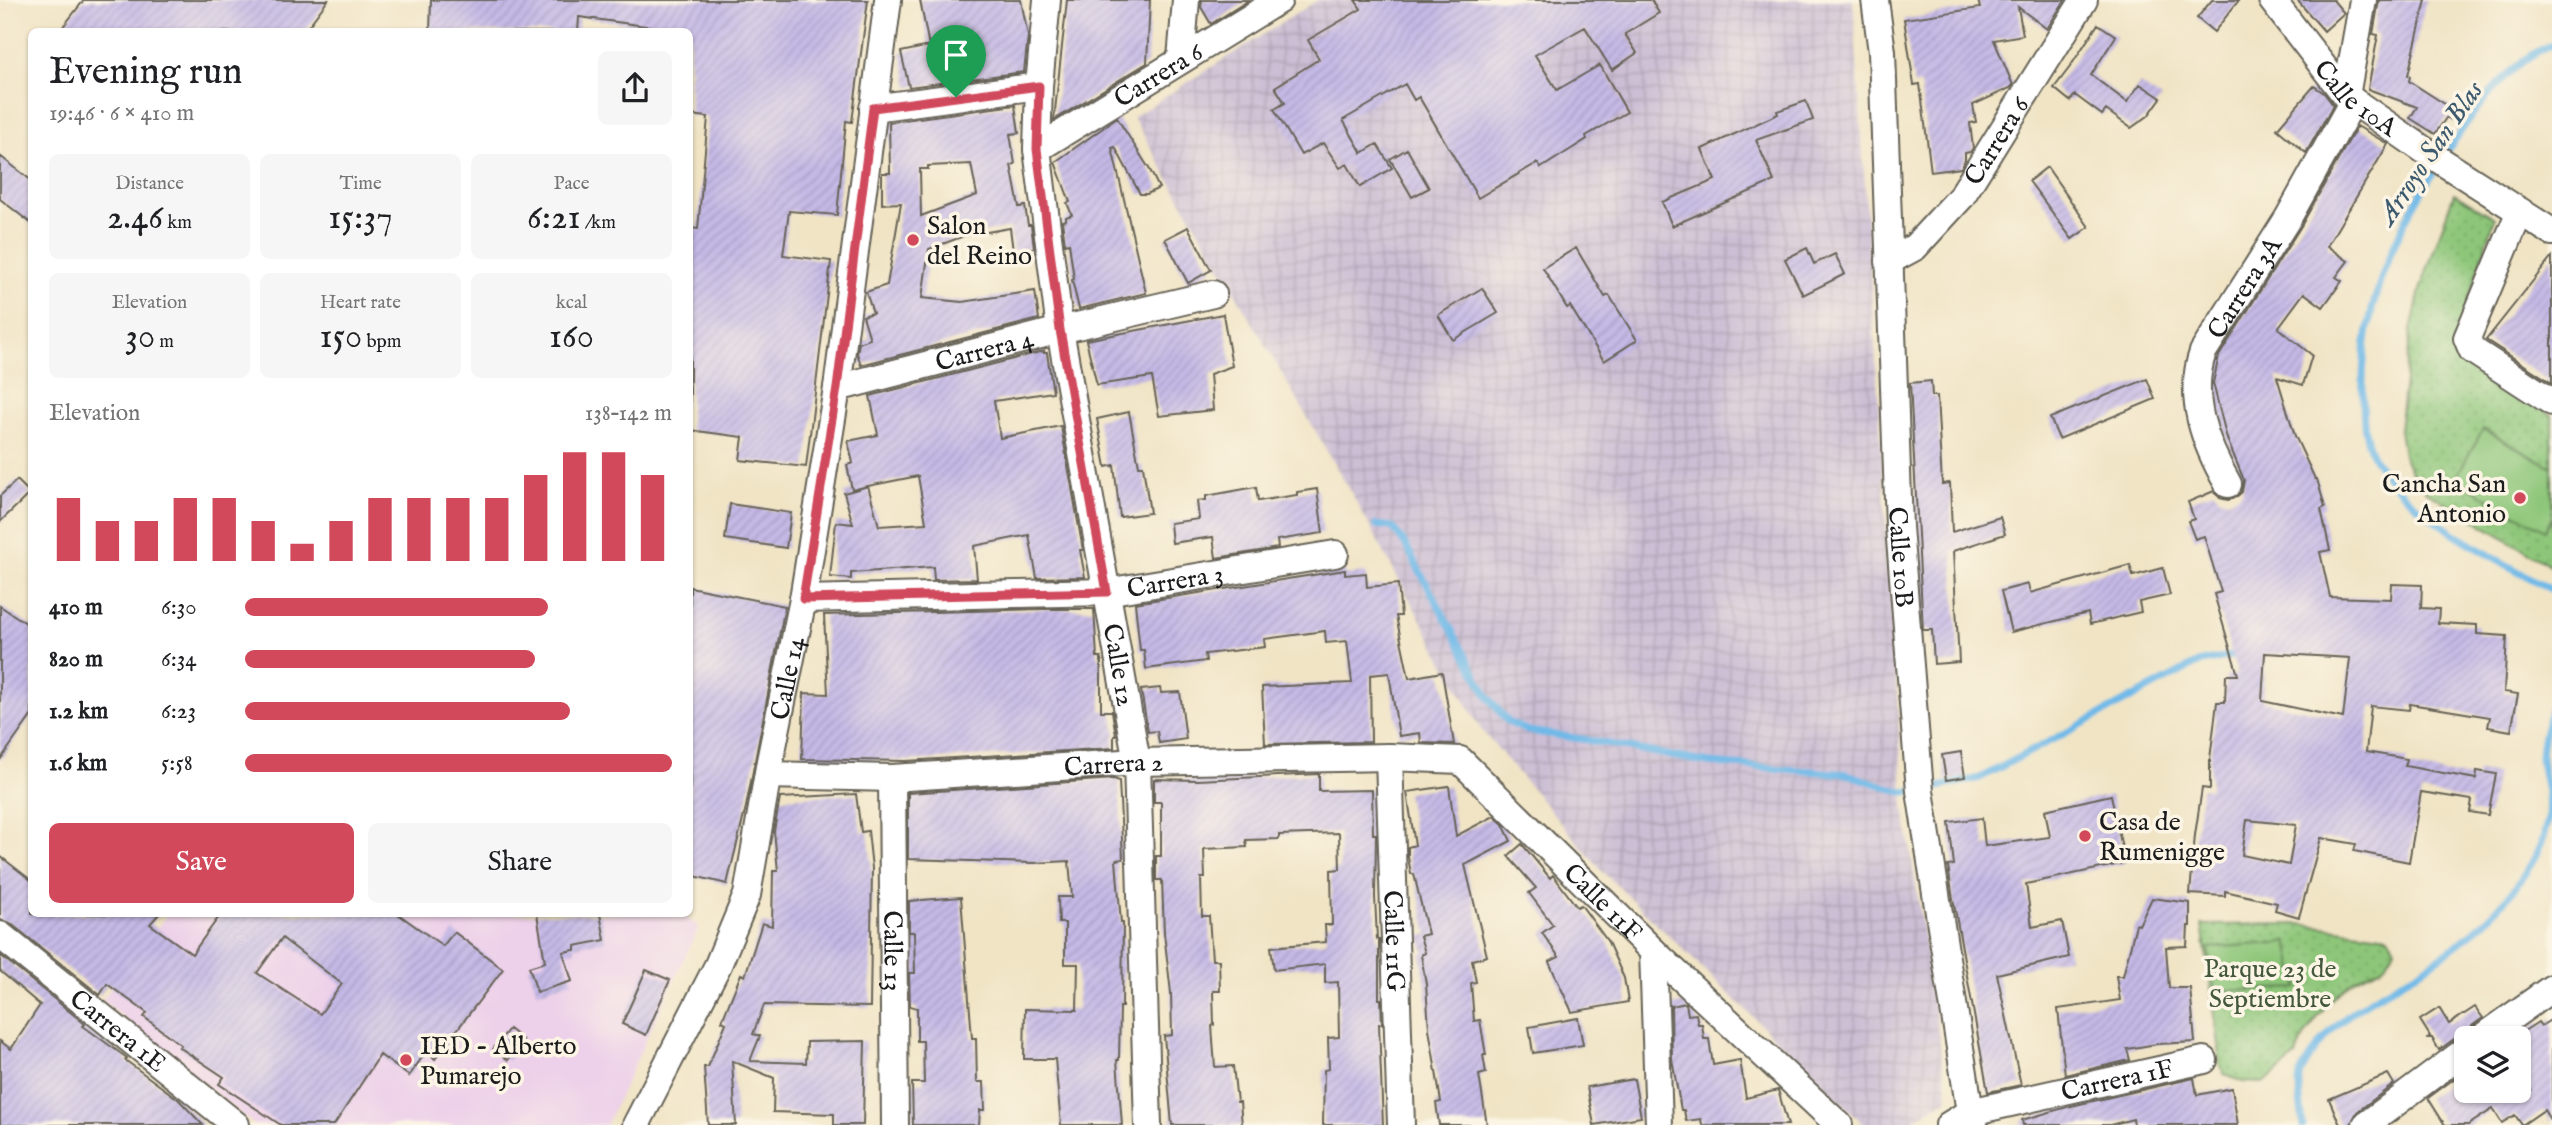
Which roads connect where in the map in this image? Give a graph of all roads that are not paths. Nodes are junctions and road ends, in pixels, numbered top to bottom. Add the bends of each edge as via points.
1 (888, 0) edge
2 (1047, 0) edge
3 (1186, 0) edge
4 (1279, 0) edge
5 (1875, 0) edge
6 (2084, 0) edge
7 (2272, 0) edge
8 (2363, 0) edge
9 (1181, 59) junction
10 (1039, 86) junction
11 (2349, 98) junction
12 (873, 108) junction
13 (1037, 149) junction
14 (2520, 211) junction
15 (2552, 232) edge
16 (1889, 261) junction
17 (1213, 293) dead end
18 (1060, 330) junction
19 (837, 388) junction
20 (2552, 401) edge
21 (2228, 484) dead end
22 (1335, 554) dead end
23 (1107, 592) junction
24 (803, 599) junction
25 (1389, 757) junction
26 (1460, 760) joint
27 (1137, 762) junction
28 (768, 775) junction
29 (892, 778) junction
30 (0, 934) edge
31 (1653, 951) junction
32 (2552, 988) edge
33 (2500, 1026) edge
34 (2454, 1059) edge
35 (2204, 1060) dead end
36 (1964, 1121) edge
37 (236, 1125) edge
38 (636, 1125) edge
39 (895, 1125) edge
40 (1149, 1125) edge
41 (1401, 1125) edge
42 (1659, 1125) edge
43 (1839, 1125) edge
44 (2366, 1125) edge

1 - 12 street, Calle 14
2 - 10 street, Calle 12
3 - 9 street
4 - 9 street, Carrera 6
5 - 16 street, Calle 10B via 1882,52
6 - 16 street, Carrera 6 via 1961,197 1915,247
7 - 11 street, Calle 10A
8 - 11 street, Carrera 3A
9 - 13 street, Carrera 6
10 - 12 street
10 - 13 street, Calle 12
11 - 14 street, Calle 10A
11 - 21 street, Carrera 3A via 2288,218 2203,352 2197,370 2197,404 2212,457
12 - 19 street, Calle 14
13 - 18 street, Calle 12
14 - 15 street, Calle 10A
14 - 20 street via 2467,338 2472,350
16 - 36 street, Calle 10B via 1899,527 1920,791
17 - 18 street, Carrera 4
18 - 19 street, Carrera 4
18 - 23 street, Calle 12
19 - 24 street, Calle 14
22 - 23 street, Carrera 3
23 - 24 street, Carrera 3
23 - 27 street, Calle 12
24 - 28 street, Calle 14
25 - 26 street, Carrera 2
25 - 27 street, Carrera 2
25 - 41 street, Calle 11G
26 - 31 street, Calle 11F
27 - 29 street, Carrera 2
27 - 40 street, Calle 12
28 - 29 street, Carrera 2
28 - 38 street, Calle 14 via 747,895 718,965
29 - 39 street, Calle 13
30 - 37 street, Carrera 1E
31 - 42 street, Calle 11F
31 - 43 street
32 - 33 street
34 - 44 street
35 - 36 street, Carrera 1F

